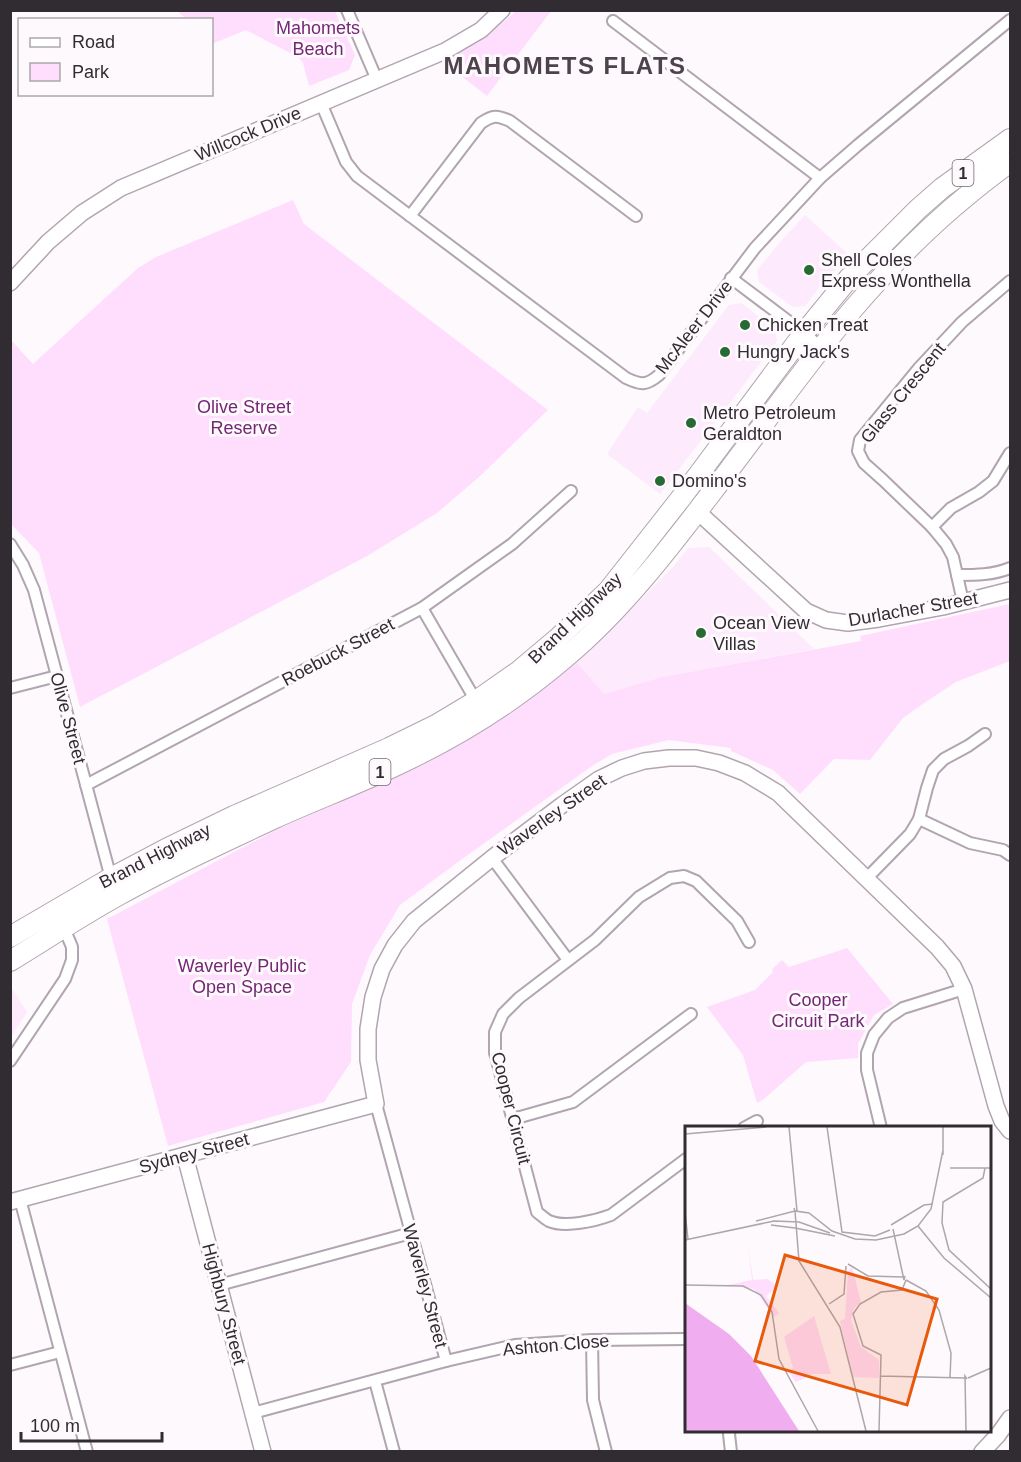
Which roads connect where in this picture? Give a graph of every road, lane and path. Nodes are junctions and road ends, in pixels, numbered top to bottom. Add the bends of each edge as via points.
1 (347, 10) edge
2 (502, 10) edge
3 (1011, 20) edge
4 (613, 21) dead end
5 (377, 80) junction
6 (321, 104) junction
7 (1011, 139) edge
8 (1011, 162) edge
9 (820, 178) junction
10 (410, 216) junction
11 (636, 216) dead end
12 (731, 279) junction
13 (1011, 281) edge
14 (10, 283) edge
15 (804, 333) junction
16 (822, 348) junction
17 (1011, 453) edge
18 (571, 491) dead end
19 (681, 498) junction
20 (697, 511) junction
21 (932, 527) junction
22 (10, 544) edge
23 (1011, 568) edge
24 (957, 575) junction
25 (1011, 590) edge
26 (963, 602) junction
27 (422, 608) junction
28 (57, 676) junction
29 (10, 688) edge
30 (476, 701) junction
31 (985, 734) dead end
32 (86, 785) junction
33 (919, 819) junction
34 (1011, 855) edge
35 (492, 858) junction
36 (867, 879) junction
37 (114, 887) junction
38 (64, 928) junction
39 (10, 937) edge
40 (749, 942) dead end
41 (568, 960) junction
42 (10, 961) edge
43 (964, 989) junction
44 (691, 1014) dead end
45 (10, 1061) edge
46 (376, 1104) junction
47 (513, 1119) junction
48 (757, 1121) dead end
49 (748, 1126) edge
50 (881, 1126) edge
51 (1011, 1131) edge
52 (185, 1156) junction
53 (685, 1160) edge
54 (15, 1200) edge
55 (411, 1233) junction
56 (219, 1285) junction
57 (685, 1339) edge
58 (592, 1340) junction
59 (60, 1352) junction
60 (446, 1361) junction
61 (10, 1365) edge
62 (375, 1381) junction
63 (253, 1413) junction
64 (1011, 1418) edge
65 (730, 1432) edge
66 (87, 1452) edge
67 (263, 1452) edge
68 (394, 1452) edge
69 (606, 1452) edge
70 (731, 1452) edge
71 (982, 1452) edge

1 - 5 street
2 - 5 street, Willcock Drive via 481,30 445,51
3 - 9 street, McAleer Drive
4 - 9 street
5 - 6 street, Willcock Drive
6 - 10 street, McAleer Drive via 346,162 357,176
6 - 14 street, Willcock Drive via 121,188 82,213 48,242
7 - 15 highway, Brand Highway / 1 via 918,209 849,278
8 - 16 highway, Brand Highway / 1 via 925,233
9 - 12 street, McAleer Drive
10 - 11 street via 481,123 500,116
10 - 12 street, McAleer Drive via 639,384 659,375
12 - 15 street
13 - 21 street, Glass Crescent via 962,322 918,368 860,440 858,451 864,463
15 - 16 street
15 - 19 highway, Brand Highway / 1
16 - 20 highway, Brand Highway / 1
17 - 21 street via 993,481 951,508
18 - 27 street, Roebuck Street via 512,544
19 - 20 street, Durlacher Street
19 - 30 highway, Brand Highway / 1 via 608,591 519,671
20 - 26 street, Durlacher Street via 806,611 826,620 848,623 879,619
20 - 37 highway, Brand Highway / 1 via 606,620 568,656 484,719 401,763 178,864
21 - 24 street, Glass Crescent via 946,543
22 - 28 street, Olive Street via 34,590
23 - 24 street, Durlacher Street via 982,575
24 - 26 street, Glass Crescent
25 - 26 street, Durlacher Street
27 - 30 street
27 - 32 street, Roebuck Street
28 - 29 street
28 - 32 street, Olive Street
30 - 37 highway, Brand Highway / 1 via 436,725 234,816
31 - 33 street via 933,770
32 - 37 street, Olive Street
33 - 34 street via 970,843
33 - 36 street via 910,834
35 - 36 street, Waverley Street via 599,779 644,761 696,758 745,773 778,793
35 - 41 street
35 - 46 street, Waverley Street via 414,921 382,969 368,1029 368,1060
36 - 43 street, Waverley Street via 937,947
37 - 38 highway, Brand Highway / 1
37 - 39 highway, Brand Highway / 1
38 - 42 highway, Brand Highway / 1
38 - 45 street via 72,947 65,979
40 - 41 street, Cooper Circuit via 737,921 696,881 684,876 670,878 639,897
41 - 47 street, Cooper Circuit via 519,998 503,1014 495,1032 495,1053
43 - 50 street via 903,1008 874,1035 867,1053 867,1070
43 - 51 street, Waverley Street via 996,1106
44 - 47 street via 573,1102
46 - 52 street, Sydney Street
46 - 55 street, Waverley Street
47 - 53 street, Cooper Circuit via 537,1212 560,1224 597,1221 611,1215
48 - 49 street
52 - 54 street, Sydney Street
52 - 56 street, Highbury Street
54 - 59 street
55 - 56 street
55 - 60 street, Waverley Street
56 - 63 street, Highbury Street
57 - 58 street, Ashton Close
58 - 60 street, Ashton Close via 515,1346
58 - 69 street via 593,1400
59 - 61 street
59 - 66 street
60 - 62 street, Ashton Close
62 - 63 street, Ashton Close
62 - 68 street
63 - 67 street, Highbury Street
64 - 71 street
65 - 70 street

